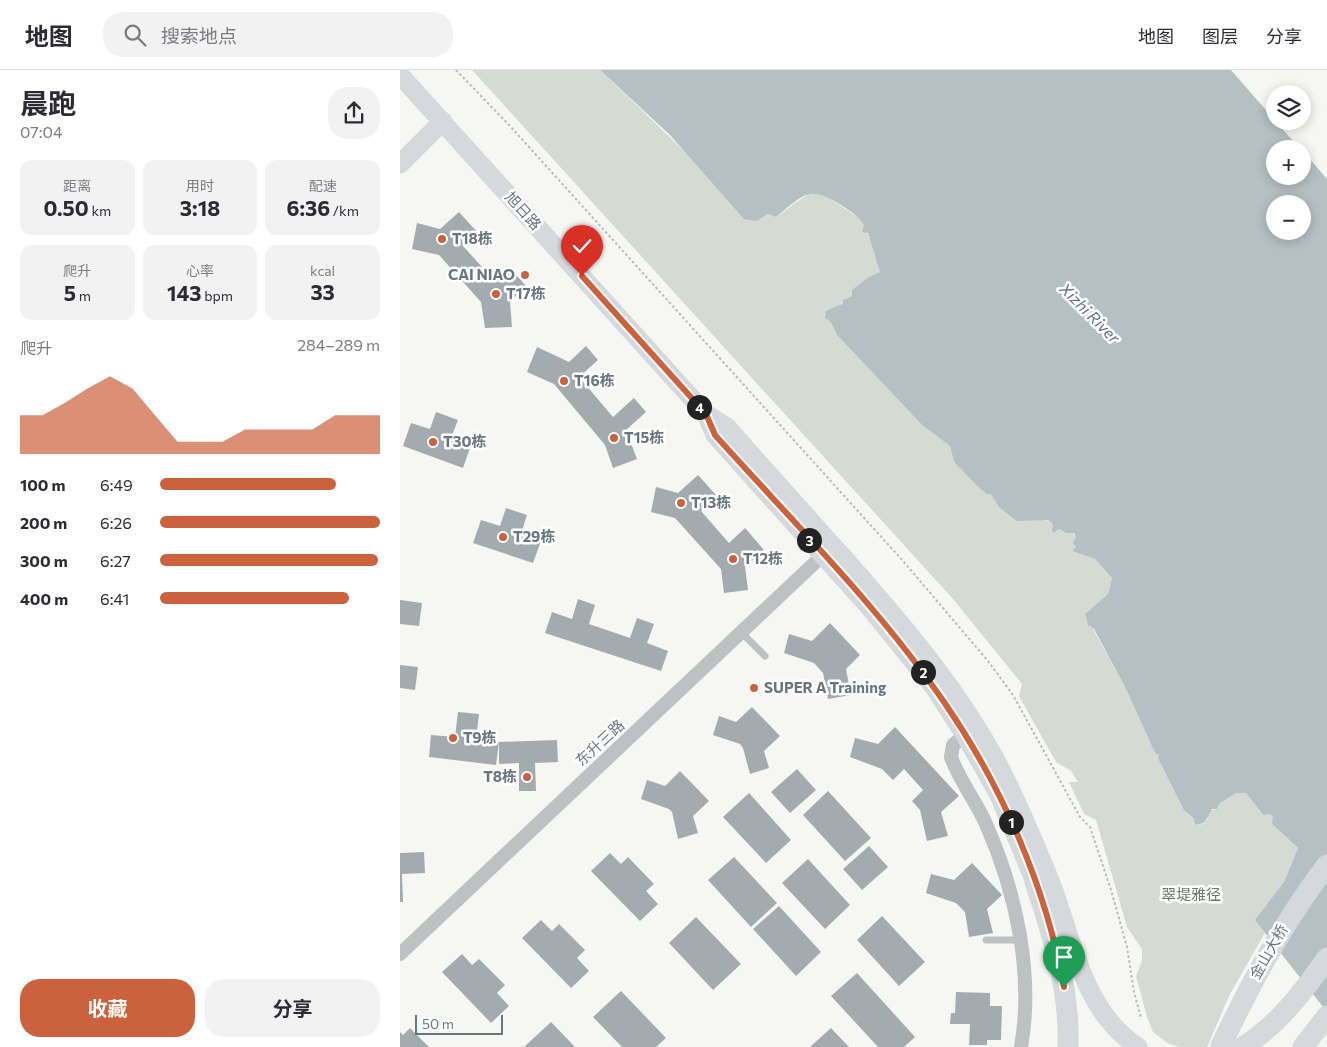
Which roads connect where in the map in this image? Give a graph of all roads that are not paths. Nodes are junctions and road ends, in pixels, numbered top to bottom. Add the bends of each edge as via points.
1 (400, 75) edge
2 (443, 121) junction
3 (400, 164) edge
4 (706, 414) junction
5 (823, 555) junction
6 (741, 632) junction
7 (765, 656) dead end
8 (965, 735) junction
9 (1327, 865) edge
10 (1043, 883) junction
11 (986, 940) dead end
12 (1020, 940) junction
13 (400, 954) edge
14 (1327, 958) edge
15 (1327, 1016) edge
16 (1327, 1038) edge
17 (1221, 1046) dead end
18 (1021, 1047) edge
19 (1068, 1047) edge
20 (1138, 1047) edge
21 (1243, 1047) edge
22 (1303, 1047) edge
23 (1320, 1047) edge

1 - 2 main road, 旭日路
2 - 3 main road
2 - 4 main road, 旭日路
4 - 5 main road, 旭日路 via 715,435
4 - 10 main road, 旭日路 via 727,427 934,664 1002,771
5 - 6 street, 东升三路
5 - 8 main road, 旭日路 via 912,659
6 - 7 lane
6 - 13 street, 东升三路
8 - 10 main road, 旭日路
8 - 12 street via 953,745 951,757 991,836
9 - 17 main road, 金山大桥 via 1262,962
10 - 19 main road via 1068,1015
10 - 20 main road via 1091,993 1110,1024
11 - 12 lane
12 - 18 street via 1026,995
14 - 21 main road via 1281,1017
15 - 22 main road
16 - 23 main road

